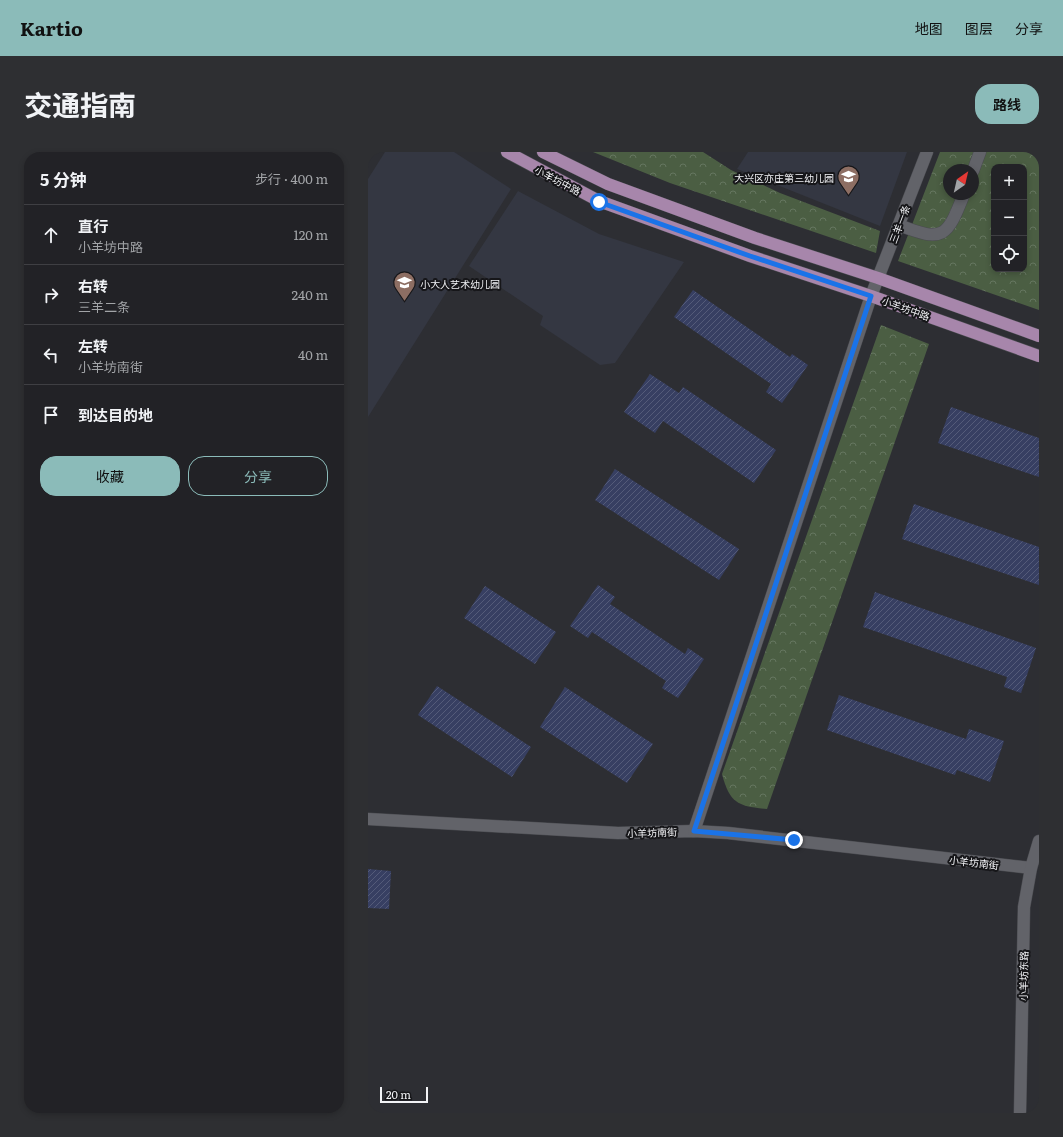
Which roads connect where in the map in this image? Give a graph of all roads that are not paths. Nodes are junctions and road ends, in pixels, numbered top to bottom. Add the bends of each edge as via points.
1 (507, 152) edge
2 (543, 152) edge
3 (927, 152) edge
4 (980, 152) edge
5 (976, 164) edge
6 (962, 200) edge
7 (899, 225) junction
8 (878, 278) junction
9 (871, 296) junction
10 (1039, 336) edge
11 (1039, 356) edge
12 (368, 819) edge
13 (694, 831) junction
14 (1039, 841) edge
15 (1031, 868) junction
16 (1020, 1113) edge

1 - 9 main road, 小羊坊中路 via 599,202
2 - 8 main road, 小羊坊中路 via 608,184 755,238
3 - 7 street, 三羊一条
4 - 5 street
6 - 7 street via 955,219 946,232 934,236
7 - 8 street, 三羊一条
8 - 9 street, 三羊一条
8 - 10 main road, 小羊坊中路
9 - 11 main road, 小羊坊中路
9 - 13 street, 三羊一条
12 - 13 street, 小羊坊南街 via 618,833
13 - 15 street, 小羊坊南街
14 - 15 street, 小羊坊东路
15 - 16 street, 小羊坊东路 via 1024,907

